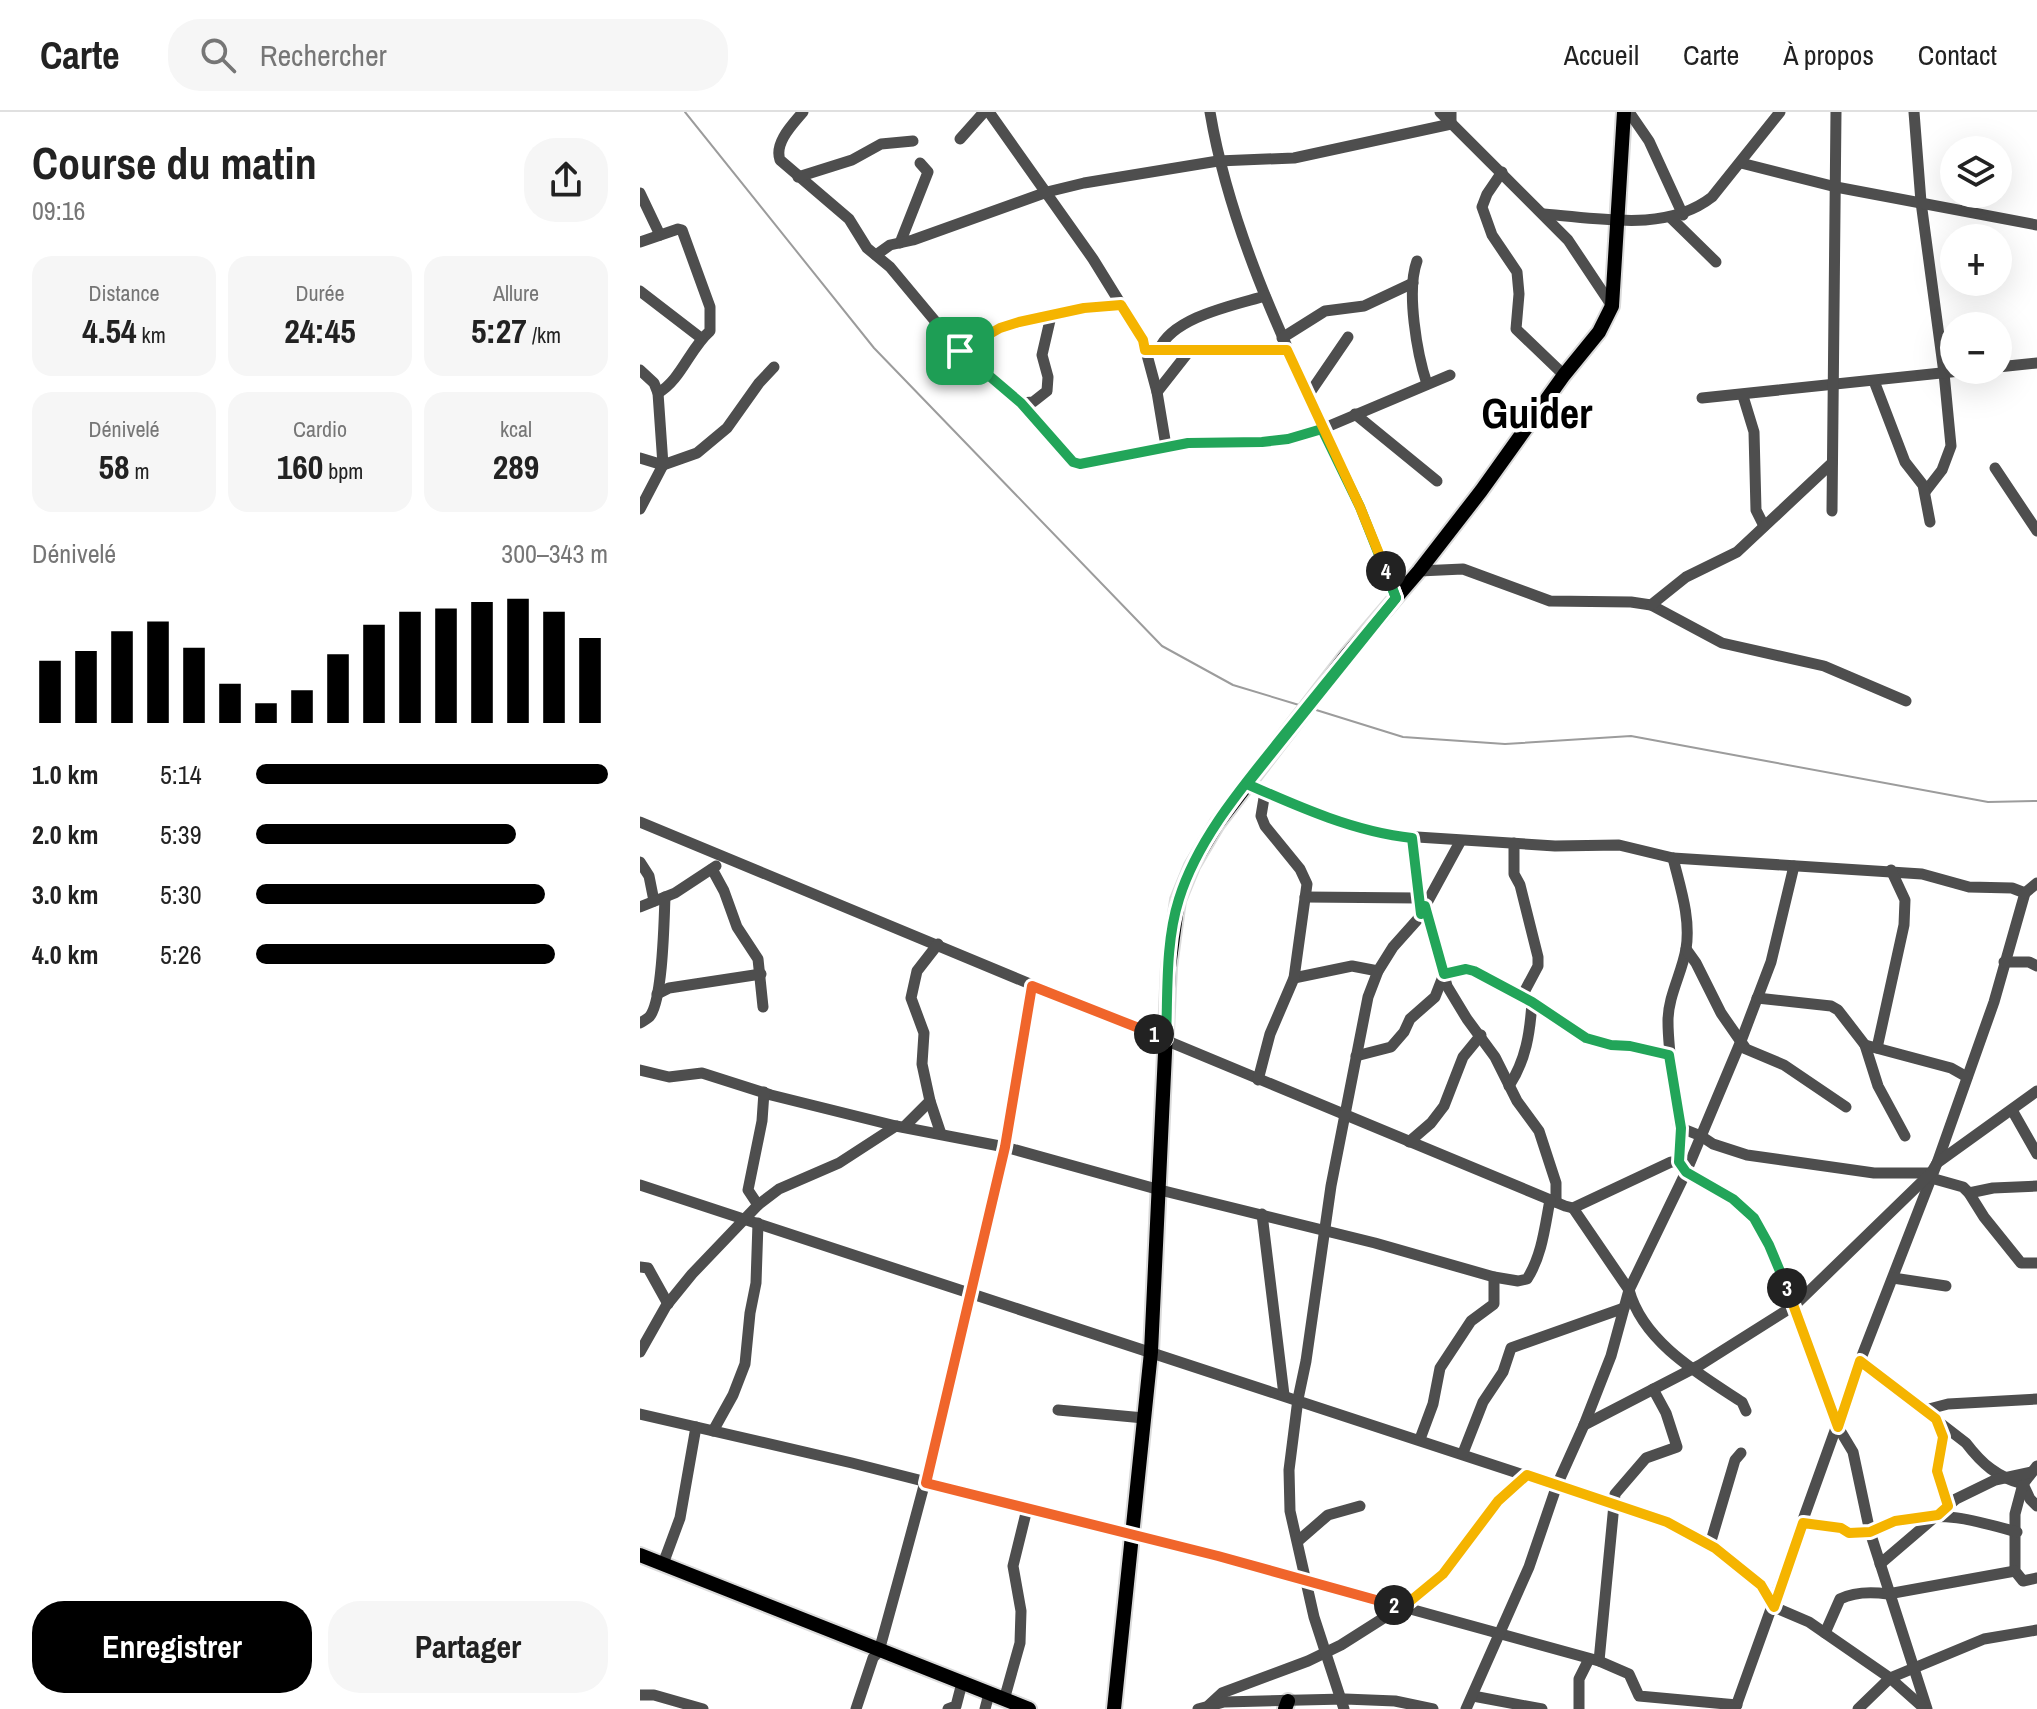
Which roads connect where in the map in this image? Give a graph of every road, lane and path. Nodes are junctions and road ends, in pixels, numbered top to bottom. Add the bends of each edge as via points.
1 (803, 112) edge
2 (987, 112) edge
3 (1210, 112) edge
4 (1440, 112) edge
5 (1626, 112) edge
6 (1780, 112) edge
7 (1836, 112) edge
8 (1914, 112) edge
9 (1451, 118) edge
10 (960, 139) dead end
11 (913, 141) dead end
12 (1218, 161) junction
13 (920, 163) dead end
14 (1741, 163) junction
15 (1502, 172) junction
16 (798, 177) junction
17 (1836, 187) junction
18 (1047, 192) junction
19 (640, 193) edge
20 (1921, 202) junction
21 (1544, 214) junction
22 (1683, 215) junction
23 (1670, 217) junction
24 (1615, 220) junction
25 (2037, 225) edge
26 (660, 235) junction
27 (640, 242) edge
28 (900, 243) junction
29 (876, 255) junction
30 (1417, 261) dead end
31 (1716, 262) dead end
32 (1413, 283) junction
33 (640, 291) edge
34 (1265, 296) junction
35 (1121, 305) junction
36 (1612, 306) junction
37 (1051, 316) junction
38 (1348, 337) dead end
39 (701, 338) junction
40 (1940, 343) edge
41 (1285, 344) junction
42 (1145, 350) junction
43 (1159, 350) junction
44 (1190, 350) junction
45 (960, 351) junction
46 (2037, 363) edge
47 (2012, 366) edge
48 (774, 367) dead end
49 (640, 370) edge
50 (1940, 373) edge
51 (1450, 375) dead end
52 (1564, 375) junction
53 (1874, 381) junction
54 (1427, 384) junction
55 (1945, 384) edge
56 (1832, 386) junction
57 (1157, 392) junction
58 (658, 393) junction
59 (1743, 396) junction
60 (1307, 397) junction
61 (1702, 398) dead end
62 (1021, 403) junction
63 (1355, 414) junction
64 (1322, 429) junction
65 (1166, 446) junction
66 (640, 458) edge
67 (1832, 463) junction
68 (663, 465) junction
69 (1995, 468) dead end
70 (1437, 481) dead end
71 (1925, 492) junction
72 (645, 495) edge
73 (640, 509) edge
74 (1832, 511) dead end
75 (1930, 522) dead end
76 (1764, 526) junction
77 (2037, 531) edge
78 (1419, 571) junction
79 (1396, 598) junction
80 (1651, 605) junction
81 (1906, 701) dead end
82 (1247, 784) junction
83 (1265, 792) junction
84 (642, 825) edge
85 (1412, 838) junction
86 (1460, 842) junction
87 (1514, 843) junction
88 (726, 858) junction
89 (1673, 858) junction
90 (640, 862) edge
91 (1794, 866) junction
92 (712, 869) junction
93 (1891, 870) junction
94 (2037, 883) edge
95 (2025, 893) junction
96 (1305, 897) junction
97 (659, 899) junction
98 (1421, 906) junction
99 (640, 907) edge
100 (938, 944) junction
101 (1686, 949) junction
102 (2004, 962) junction
103 (2037, 966) edge
104 (1378, 971) junction
105 (761, 974) junction
106 (1444, 974) junction
107 (1294, 978) junction
108 (1032, 986) junction
109 (657, 994) junction
110 (1757, 998) junction
111 (1526, 1000) junction
112 (763, 1007) dead end
113 (640, 1023) edge
114 (1481, 1035) junction
115 (1166, 1039) junction
116 (1741, 1041) junction
117 (1871, 1046) junction
118 (1669, 1055) junction
119 (1356, 1056) junction
120 (640, 1070) edge
121 (1967, 1077) junction
122 (1258, 1080) junction
123 (1509, 1086) junction
124 (2037, 1091) edge
125 (764, 1092) junction
126 (930, 1101) junction
127 (1846, 1107) dead end
128 (2012, 1110) junction
129 (1344, 1114) junction
130 (900, 1126) junction
131 (1681, 1128) junction
132 (941, 1134) junction
133 (1701, 1136) junction
134 (1905, 1136) dead end
135 (1409, 1142) junction
136 (1005, 1147) junction
137 (2037, 1154) edge
138 (1683, 1167) junction
139 (1933, 1172) junction
140 (640, 1185) edge
141 (2037, 1186) edge
142 (1160, 1190) junction
143 (1969, 1193) junction
144 (1553, 1201) junction
145 (758, 1205) junction
146 (1573, 1208) junction
147 (1262, 1214) junction
148 (745, 1219) junction
149 (758, 1223) junction
150 (1324, 1230) junction
151 (2037, 1263) edge
152 (640, 1267) edge
153 (1494, 1277) junction
154 (1893, 1278) junction
155 (1946, 1286) dead end
156 (1629, 1290) junction
157 (972, 1294) junction
158 (668, 1304) junction
159 (1795, 1305) junction
160 (1624, 1308) junction
161 (640, 1352) edge
162 (1151, 1352) junction
163 (1860, 1361) junction
164 (1691, 1368) junction
165 (1653, 1389) junction
166 (1284, 1395) junction
167 (1298, 1399) junction
168 (2037, 1399) edge
169 (1058, 1410) dead end
170 (1925, 1410) junction
171 (1746, 1411) dead end
172 (640, 1414) edge
173 (1144, 1418) junction
174 (1936, 1419) junction
175 (1584, 1425) junction
176 (696, 1427) junction
177 (1838, 1427) junction
178 (713, 1431) junction
179 (1420, 1439) junction
180 (1463, 1453) junction
181 (1741, 1453) dead end
182 (2034, 1469) edge
183 (1527, 1475) junction
184 (2003, 1479) junction
185 (926, 1483) junction
186 (2023, 1484) junction
187 (1557, 1485) junction
188 (1613, 1504) junction
189 (1360, 1506) dead end
190 (1948, 1506) junction
191 (2037, 1506) edge
192 (1027, 1509) junction
193 (1938, 1515) junction
194 (1803, 1523) junction
195 (1870, 1532) junction
196 (2017, 1532) junction
197 (1132, 1535) junction
198 (1298, 1541) junction
199 (1706, 1542) junction
200 (640, 1555) edge
201 (663, 1564) junction
202 (1880, 1564) junction
203 (2015, 1571) junction
204 (2037, 1578) edge
205 (1307, 1582) junction
206 (1888, 1594) junction
207 (1403, 1607) junction
208 (1774, 1607) junction
209 (2037, 1630) edge
210 (1825, 1633) junction
211 (1500, 1634) junction
212 (879, 1651) junction
213 (1326, 1652) junction
214 (1594, 1660) junction
215 (1914, 1670) junction
216 (1890, 1678) junction
217 (962, 1683) junction
218 (989, 1694) junction
219 (640, 1695) edge
220 (1473, 1696) junction
221 (1004, 1700) junction
222 (1343, 1704) edge
223 (1286, 1705) edge
224 (1204, 1707) edge
225 (1736, 1707) edge
226 (703, 1709) edge
227 (856, 1709) edge
228 (948, 1709) edge
229 (985, 1709) edge
230 (1029, 1709) edge
231 (1114, 1709) edge
232 (1433, 1709) edge
233 (1466, 1709) edge
234 (1542, 1709) edge
235 (1579, 1709) edge
236 (1858, 1709) edge
237 (1926, 1709) edge

1 - 16 street via 778,155
2 - 10 street
2 - 18 street
3 - 12 street
4 - 9 street
5 - 22 street via 1649,141
5 - 24 main road
6 - 14 street
7 - 17 street
8 - 20 street
9 - 12 street via 1294,158
9 - 15 street
11 - 16 street via 881,144 852,160
12 - 18 street
12 - 34 street
13 - 28 street via 928,172
14 - 17 street
14 - 22 street via 1712,197
15 - 21 street
15 - 52 street via 1482,210 1517,272 1516,329
16 - 29 street via 849,219
17 - 20 street
17 - 56 street
18 - 28 street
18 - 35 street
19 - 26 street
20 - 25 street
20 - 40 street
21 - 24 street
21 - 36 street
22 - 23 street
23 - 24 street
23 - 31 street
24 - 36 main road
26 - 27 street
26 - 39 street via 680,229 690,247 710,307 711,328
28 - 29 street
29 - 45 street
30 - 32 street
32 - 41 street via 1364,306 1325,311
32 - 54 street via 1416,344
33 - 39 street
34 - 41 street
34 - 43 street via 1198,316 1164,339
35 - 37 street
35 - 42 street
36 - 52 main road via 1599,332
37 - 45 street via 1000,328
37 - 62 street via 1042,355 1047,391 1033,402
38 - 60 street
39 - 58 street
41 - 44 street
41 - 60 street
42 - 43 street
42 - 57 street
43 - 44 street
44 - 57 street
45 - 62 street
46 - 47 street
48 - 68 street via 720,435 697,453
49 - 58 street
50 - 53 street
51 - 54 street
52 - 78 main road
53 - 56 street
53 - 71 street via 1905,462
54 - 63 street
55 - 71 street via 1951,446
56 - 59 street
56 - 67 street
57 - 65 street
58 - 68 street
59 - 61 street
59 - 76 street via 1754,432 1756,510
60 - 64 street
62 - 65 street via 1073,462
63 - 64 street
63 - 70 street
64 - 65 street via 1262,442
64 - 79 street
66 - 68 street
67 - 74 street
67 - 76 street
68 - 72 street
69 - 77 street
71 - 75 street
72 - 73 street
76 - 80 street via 1737,552 1686,577
78 - 79 main road
78 - 80 street via 1463,569 1550,601
79 - 82 main road
80 - 81 street via 1722,643 1824,666
82 - 83 street
82 - 115 main road via 1192,866 1178,900
83 - 85 street via 1359,828
83 - 96 street via 1261,816 1300,869 1307,884
84 - 88 street
85 - 86 street
85 - 98 street
86 - 87 street
86 - 98 street
87 - 89 street via 1619,845
87 - 111 street via 1514,874 1538,957
88 - 92 street
88 - 100 street
89 - 91 street
89 - 101 street via 1685,906
90 - 97 street
91 - 93 street
91 - 110 street
92 - 97 street
92 - 105 street
93 - 95 street
93 - 117 street via 1905,900 1904,925
94 - 95 street
95 - 102 street
96 - 98 street
96 - 107 street
97 - 99 street
97 - 109 street
98 - 104 street
98 - 106 street
100 - 108 street
100 - 126 street via 917,971 911,998 924,1033 922,1064
101 - 116 street
101 - 118 street via 1668,1015
102 - 103 street
102 - 121 street
104 - 107 street via 1352,966
104 - 119 street
105 - 109 street
105 - 112 street
106 - 111 street via 1469,970
106 - 114 street via 1457,1005
106 - 119 street via 1435,997 1410,1019 1391,1047
107 - 122 street
108 - 115 street
108 - 136 street
109 - 113 street via 651,1015
110 - 116 street
110 - 117 street via 1831,1006
111 - 118 street via 1586,1038
111 - 123 street via 1527,1045
114 - 123 street
114 - 135 street via 1463,1057 1444,1106
115 - 122 street
115 - 142 main road
116 - 127 street via 1746,1049 1784,1065
116 - 133 street
117 - 121 street
117 - 134 street via 1878,1086
118 - 131 street
119 - 129 street
120 - 125 street via 669,1077 702,1073
121 - 139 street
122 - 129 street
123 - 144 street via 1548,1153 1556,1183
124 - 128 street
125 - 130 street
125 - 145 street via 748,1190
126 - 130 street
126 - 132 street
128 - 137 street
128 - 139 street
129 - 135 street
129 - 150 street
130 - 132 street
130 - 145 street
131 - 133 street
131 - 138 street
132 - 136 street
133 - 138 street
133 - 139 street via 1747,1155 1874,1173
135 - 144 street
136 - 142 street
136 - 157 street
138 - 146 street via 1671,1162
138 - 156 street
138 - 159 street via 1754,1218
139 - 143 street
139 - 154 street
139 - 159 street
140 - 148 street
141 - 143 street
142 - 147 street
142 - 162 main road
143 - 151 street via 2021,1263
144 - 146 street
144 - 153 street via 1527,1279
145 - 148 street
146 - 156 street
147 - 150 street
147 - 166 street
148 - 149 street
148 - 158 street
149 - 157 street
149 - 178 street via 745,1364
150 - 153 street
150 - 167 street
152 - 158 street via 648,1268
153 - 179 street via 1494,1304 1471,1321 1440,1368
154 - 155 street
154 - 163 street
156 - 160 street
156 - 164 street via 1645,1324
157 - 162 street
157 - 185 street
158 - 161 street
159 - 164 street
159 - 177 street
160 - 175 street
160 - 180 street via 1511,1348
162 - 166 street
162 - 173 main road
163 - 170 street
163 - 177 street
164 - 165 street
164 - 171 street via 1742,1402
165 - 175 street
165 - 188 street via 1677,1447 1646,1458 1621,1485
166 - 167 street
167 - 179 street
167 - 198 street via 1289,1470 1290,1511
168 - 170 street
169 - 173 street
170 - 174 street
172 - 176 street
173 - 197 main road
174 - 184 street
174 - 190 street via 1943,1437 1937,1471
175 - 187 street
176 - 178 street
176 - 201 street via 680,1518
177 - 194 street
177 - 195 street via 1853,1452
178 - 185 street
179 - 180 street
180 - 183 street
181 - 199 street via 1711,1541
182 - 184 street
182 - 186 street
183 - 187 street
183 - 207 street via 1498,1501 1443,1574
184 - 186 street
184 - 190 street via 1979,1486
185 - 192 street
185 - 212 street
186 - 191 street
186 - 196 street via 2015,1514
187 - 188 street
187 - 211 street
188 - 199 street
188 - 214 street
189 - 198 street via 1328,1515
190 - 193 street
192 - 197 street
192 - 221 street via 1013,1566 1020,1643
193 - 195 street via 1895,1521
193 - 196 street
193 - 202 street
194 - 195 street
194 - 208 street
195 - 202 street
196 - 203 street
197 - 205 street
197 - 231 main road
198 - 205 street
199 - 208 street via 1761,1585
200 - 201 main road
201 - 212 main road
202 - 206 street
203 - 204 street via 2023,1581
203 - 206 street
205 - 207 street
205 - 213 street
206 - 210 street via 1840,1599
206 - 215 street
207 - 211 street
207 - 213 street
208 - 210 street
208 - 225 street
209 - 215 street via 1984,1639
210 - 216 street
211 - 214 street
211 - 220 street
212 - 217 main road
212 - 227 street
213 - 222 street
213 - 224 street via 1222,1693
214 - 225 street via 1629,1674 1639,1696
214 - 235 street via 1579,1679
215 - 216 street
215 - 237 street
216 - 236 street
216 - 237 street
217 - 218 main road
217 - 228 street via 956,1706
218 - 221 main road
218 - 229 street
219 - 226 street
220 - 233 street
220 - 234 street
221 - 230 main road
222 - 223 street
222 - 232 street via 1395,1701
223 - 224 street

